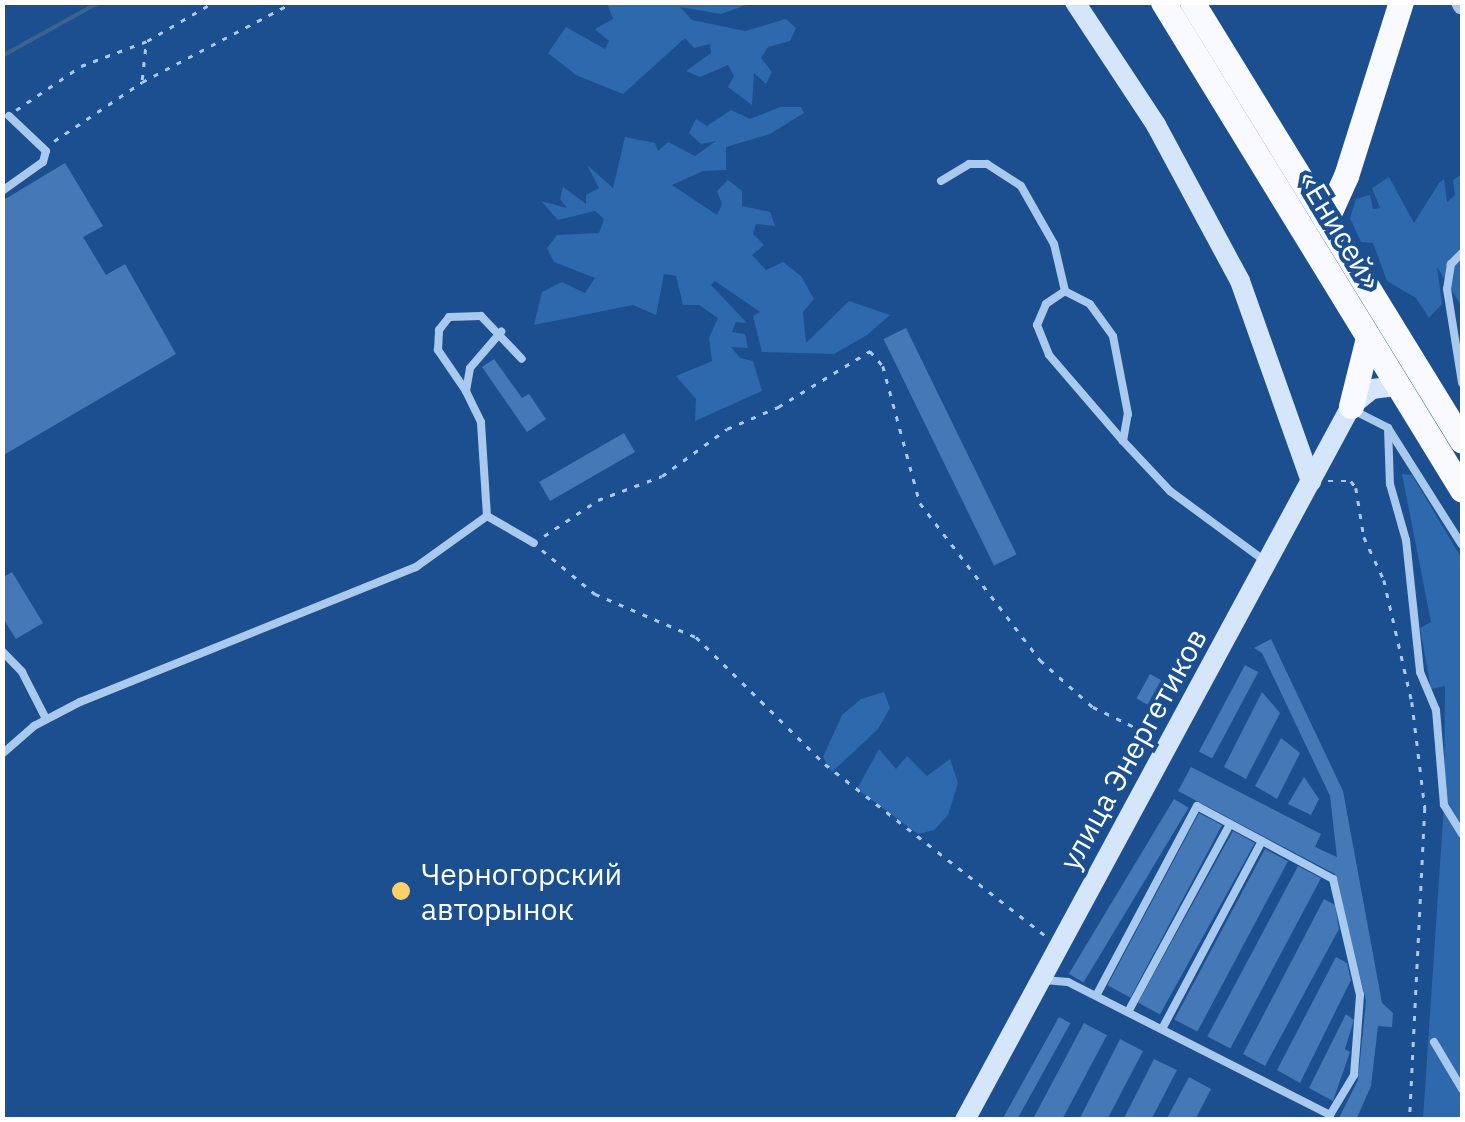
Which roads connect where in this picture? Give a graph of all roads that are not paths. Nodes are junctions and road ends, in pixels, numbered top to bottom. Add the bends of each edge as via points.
1 (1075, 2) edge
2 (1163, 2) edge
3 (1192, 2) edge
4 (1401, 2) edge
5 (9, 116) road end
6 (941, 181) dead end
7 (2, 192) edge
8 (1326, 220) junction
9 (1462, 253) edge
10 (1065, 291) junction
11 (501, 332) junction
12 (1368, 338) junction
13 (522, 359) dead end
14 (1462, 383) edge
15 (1398, 386) junction
16 (466, 391) junction
17 (1350, 407) junction
18 (1388, 428) junction
19 (1123, 441) junction
20 (1462, 441) edge
21 (1310, 482) junction
22 (1462, 490) edge
23 (487, 516) junction
24 (534, 543) road end
25 (1462, 545) edge
26 (1269, 564) junction
27 (2, 652) edge
28 (46, 719) junction
29 (2, 754) edge
30 (1230, 824) junction
31 (1462, 834) edge
32 (1262, 841) junction
33 (1040, 980) junction
34 (1096, 996) junction
35 (1128, 1012) junction
36 (1162, 1030) junction
37 (1434, 1042) dead end
38 (1462, 1089) edge
39 (965, 1120) edge

1 - 21 main road via 1156,125 1240,281
2 - 12 highway, «Енисей»
3 - 8 highway, «Енисей»
4 - 8 highway
5 - 7 lane via 46,151 44,162
6 - 10 lane via 970,164 987,164 1021,186 1054,244
8 - 20 highway, «Енисей»
9 - 14 lane via 1447,289
10 - 19 lane via 1090,304 1113,336 1128,414
10 - 19 lane via 1046,304 1037,325 1049,355
11 - 13 lane
11 - 16 lane via 470,368
11 - 16 lane via 466,312 438,330 446,368
12 - 15 highway, «Енисей»
12 - 17 highway
15 - 17 main road via 1372,389
15 - 22 highway, «Енисей»
16 - 23 lane via 482,422
17 - 18 lane
17 - 21 main road, улица Энергетиков
18 - 25 lane
18 - 31 lane via 1390,484 1406,540 1420,672 1436,710 1444,805
19 - 26 lane via 1170,491
21 - 26 main road, улица Энергетиков
23 - 24 lane
23 - 28 lane via 416,567
26 - 33 main road, улица Энергетиков
27 - 28 lane via 22,672
28 - 29 lane
30 - 32 lane
30 - 34 lane via 1196,806
30 - 35 lane
32 - 36 lane
32 - 36 lane via 1333,879 1360,995 1354,1075 1330,1115
33 - 34 lane via 1068,982
33 - 39 main road, улица Энергетиков
34 - 35 lane
35 - 36 lane
37 - 38 lane

